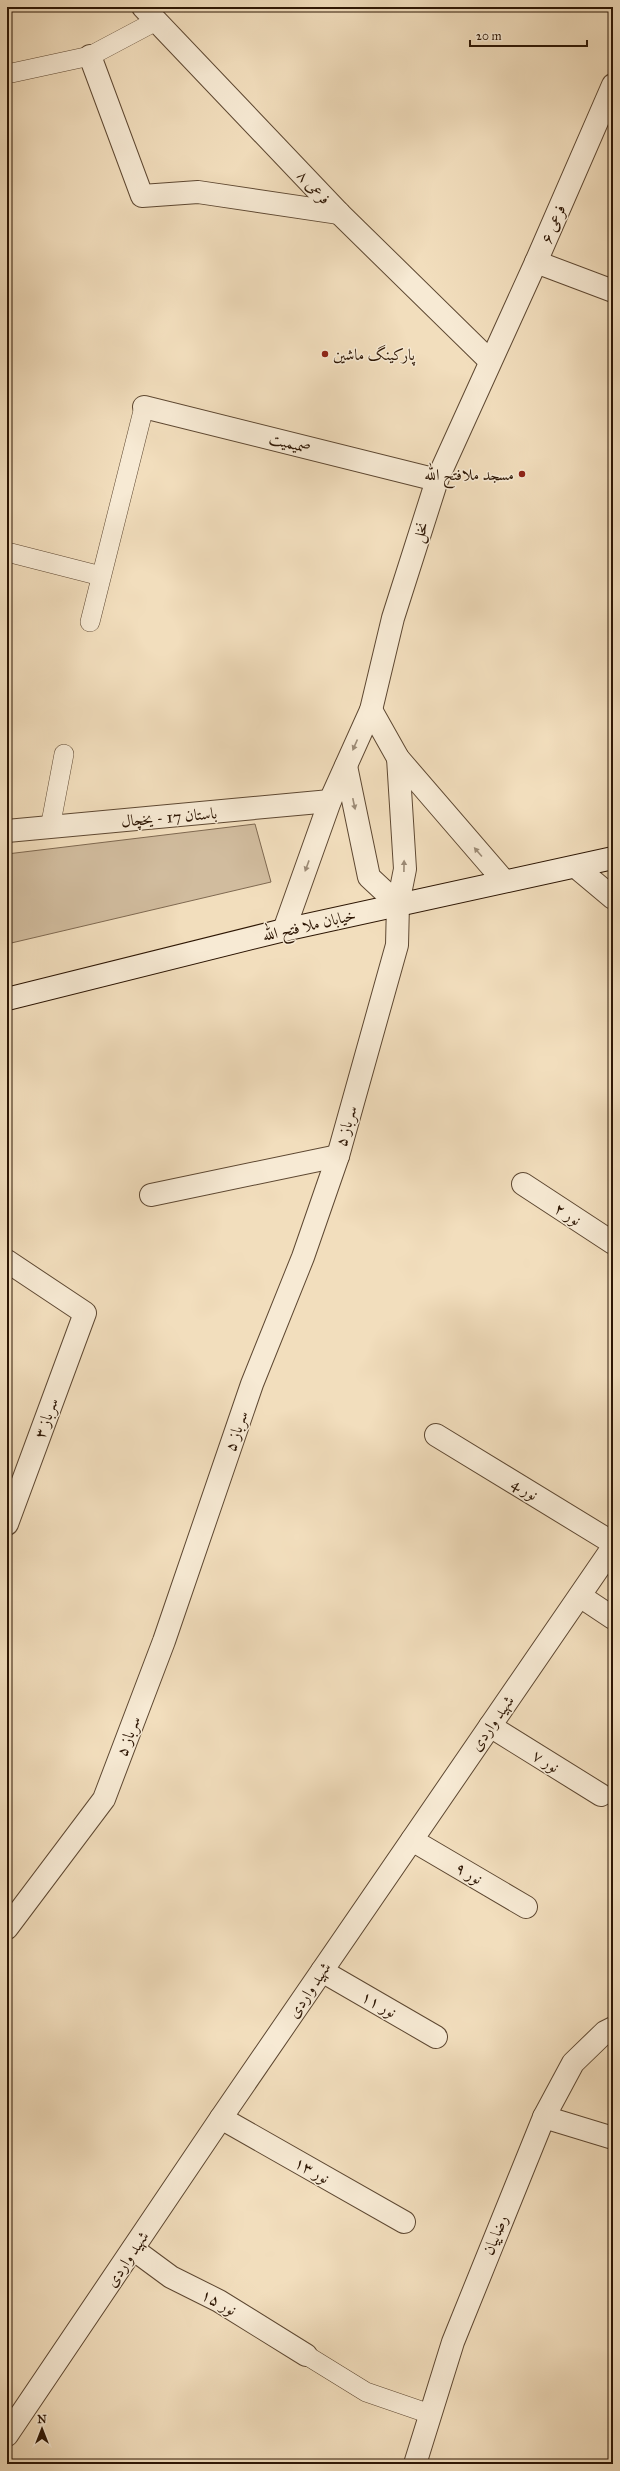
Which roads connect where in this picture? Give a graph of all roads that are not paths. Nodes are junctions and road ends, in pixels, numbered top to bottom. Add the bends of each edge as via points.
1 (150, 14) edge
2 (90, 56) junction
3 (7, 74) edge
4 (613, 85) edge
5 (608, 108) edge
6 (339, 213) junction
7 (536, 262) junction
8 (613, 291) edge
9 (490, 361) junction
10 (144, 406) joint
11 (437, 480) junction
12 (7, 552) edge
13 (101, 576) junction
14 (90, 622) dead end
15 (371, 710) junction
16 (64, 754) dead end
17 (398, 758) junction
18 (346, 766) junction
19 (330, 801) junction
20 (50, 828) junction
21 (7, 832) edge
22 (613, 858) edge
23 (576, 867) junction
24 (504, 881) junction
25 (613, 898) edge
26 (398, 904) junction
27 (284, 930) junction
28 (7, 999) edge
29 (338, 1156) junction
30 (523, 1184) dead end
31 (151, 1195) dead end
32 (613, 1243) edge
33 (7, 1261) edge
34 (436, 1435) dead end
35 (7, 1524) edge
36 (613, 1543) edge
37 (613, 1547) edge
38 (580, 1596) junction
39 (613, 1618) edge
40 (490, 1726) junction
41 (601, 1796) dead end
42 (412, 1840) junction
43 (526, 1907) dead end
44 (7, 1928) edge
45 (322, 1971) junction
46 (613, 2028) edge
47 (436, 2037) dead end
48 (544, 2117) junction
49 (221, 2118) junction
50 (613, 2138) edge
51 (404, 2222) dead end
52 (133, 2249) junction
53 (306, 2355) joint
54 (430, 2414) junction
55 (7, 2435) edge
56 (415, 2464) edge

1 - 2 lane
1 - 6 street, فرعی ۸
2 - 3 lane
2 - 6 street via 142,196 198,192
4 - 5 street, فرعی ۶
5 - 7 street, فرعی ۶
6 - 9 street, فرعی ۸
7 - 8 street
7 - 9 street, فرعی ۶
9 - 11 street, نخل
10 - 11 street, صمیمیت
10 - 13 lane
11 - 15 street, نخل via 393,618
12 - 13 lane
13 - 14 lane
15 - 17 street
15 -> 18 street, نخل
16 - 20 lane
24 -> 17 street
26 -> 17 street, سرباز ۵ via 405,869
18 - 19 street, نخل
18 -> 26 street via 370,877
19 - 20 street, باستان 17 - یخچال
19 -> 27 street, نخل
20 - 21 street, باستان 17 - یخچال
22 - 23 street, خیابان ملا فتح الله
23 - 24 street, خیابان ملا فتح الله
23 - 25 street
24 - 26 street, خیابان ملا فتح الله
26 - 27 street, خیابان ملا فتح الله
26 - 29 street, سرباز ۵ via 397,945
27 - 28 street, خیابان ملا فتح الله
29 - 31 street
29 - 44 street, سرباز ۵ via 303,1257 252,1384 164,1641 104,1799
30 - 32 street, نور ۲
33 - 35 street, سرباز ۳ via 84,1313
34 - 36 street, نور 4
37 - 38 street, شهید واردی
38 - 39 street
38 - 40 street, شهید واردی
40 - 41 street, نور ۷
40 - 42 street, شهید واردی
42 - 43 street, نور ۹
42 - 45 street, شهید واردی
45 - 47 street, نور ۱۱
45 - 49 street, شهید واردی
46 - 48 street, رضاییان via 605,2032 573,2063
48 - 50 street
48 - 54 street, رضاییان via 453,2342
49 - 51 street, نور ۱۳
49 - 52 street, شهید واردی
52 - 53 street, نور ۱۵ via 171,2277 219,2301
52 - 55 street, شهید واردی
53 - 54 lane via 366,2392
54 - 56 street, رضاییان

